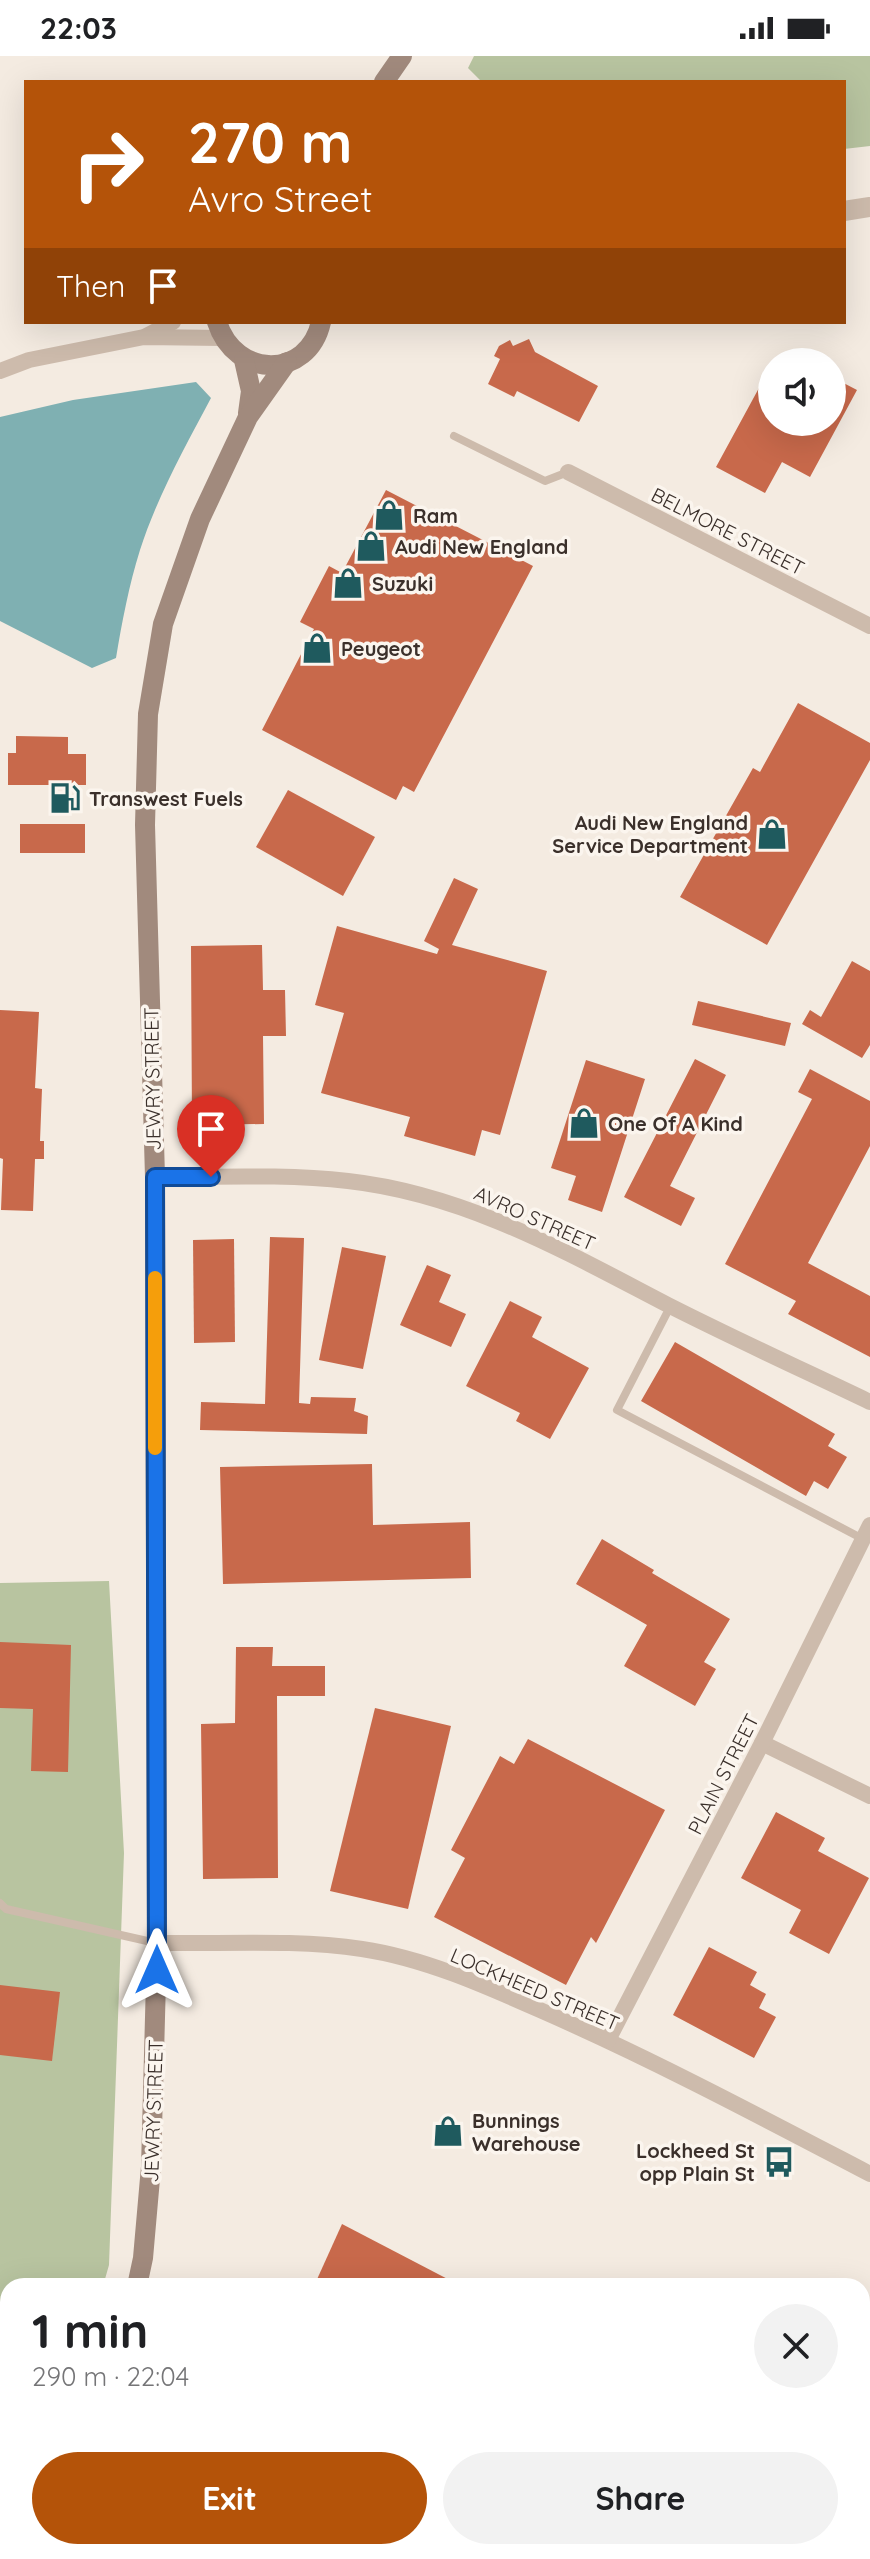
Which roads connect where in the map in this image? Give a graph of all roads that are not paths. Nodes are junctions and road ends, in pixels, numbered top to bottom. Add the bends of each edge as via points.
1 (402, 56) edge
2 (385, 80) edge
3 (870, 207) edge
4 (846, 211) edge
5 (169, 324) edge
6 (323, 324) edge
7 (219, 330) edge
8 (144, 337) junction
9 (244, 360) junction
10 (287, 362) junction
11 (0, 371) edge
12 (248, 417) junction
13 (454, 436) dead end
14 (568, 472) joint
15 (870, 626) edge
16 (155, 1177) junction
17 (671, 1306) junction
18 (870, 1402) edge
19 (866, 1532) edge
20 (762, 1743) junction
21 (870, 1796) edge
22 (0, 1903) edge
23 (157, 1943) junction
24 (608, 2040) junction
25 (870, 2174) edge
26 (139, 2278) edge

1 - 2 main road
3 - 4 street
5 - 8 street
6 - 10 main road, JEWRY STREET via 312,344
7 - 8 street
7 - 9 main road via 229,349
8 - 11 street via 29,360
9 - 10 main road via 262,365
9 - 12 main road, JEWRY STREET via 251,391
10 - 12 main road, JEWRY STREET
12 - 16 main road, JEWRY STREET via 200,519 163,624 148,714 145,825
13 - 14 lane via 545,481
14 - 15 street, BELMORE STREET
16 - 17 street, AVRO STREET via 349,1181 410,1193 472,1210 538,1237
16 - 23 main road, JEWRY STREET
17 - 18 street, AVRO STREET
17 - 19 lane via 617,1410
19 - 20 street, PLAIN STREET
20 - 21 street
20 - 24 street, PLAIN STREET
22 - 23 lane via 6,1909
23 - 24 street, LOCKHEED STREET via 364,1949 440,1970
23 - 26 main road, JEWRY STREET via 151,2167
24 - 25 street, LOCKHEED STREET

